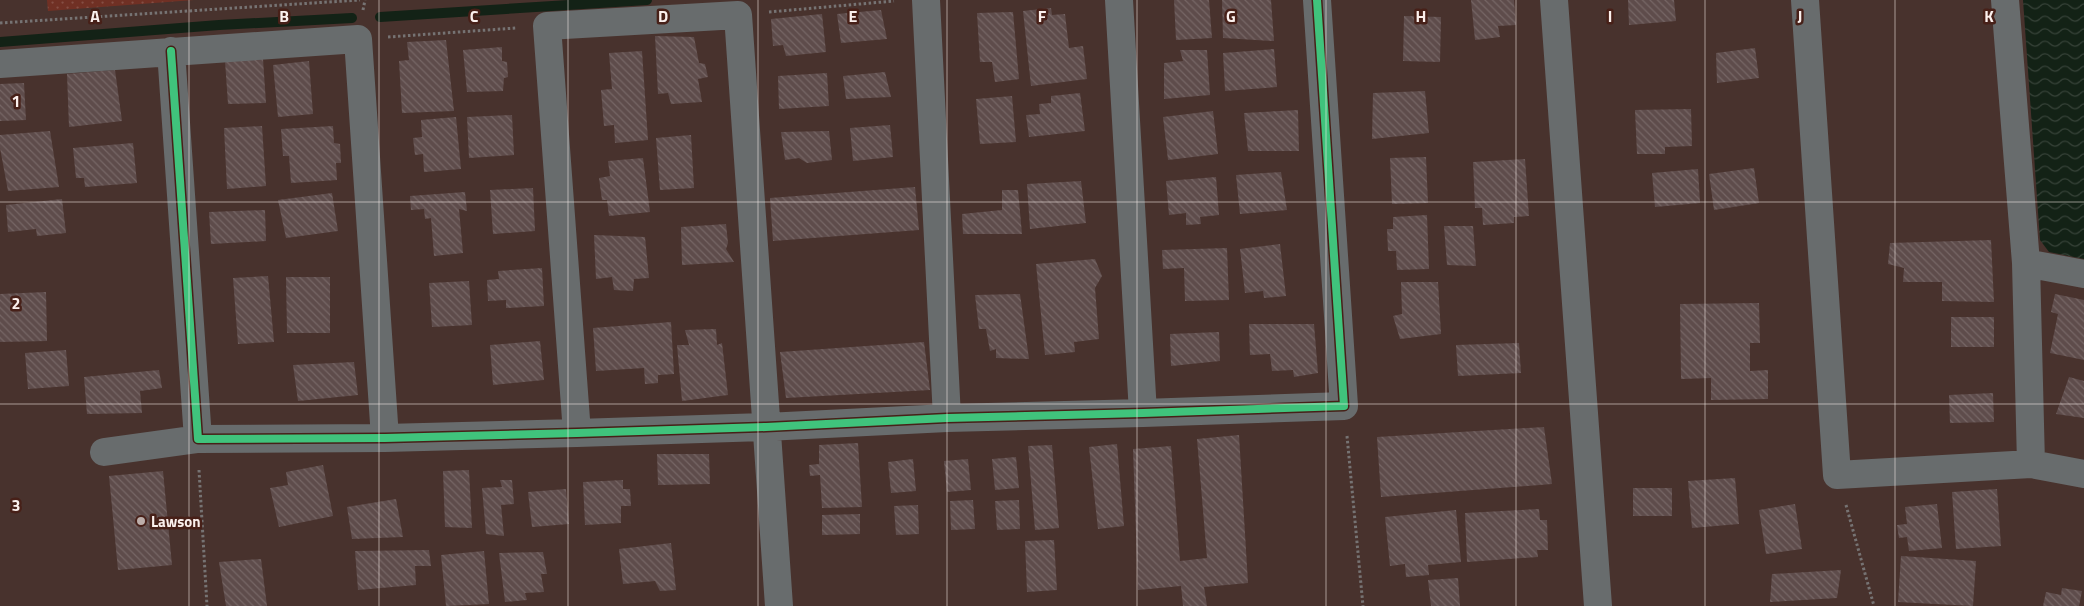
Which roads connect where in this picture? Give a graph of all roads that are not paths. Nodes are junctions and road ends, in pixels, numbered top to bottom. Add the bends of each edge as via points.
1 (913, 0) edge
2 (1119, 0) edge
3 (1317, 0) edge
4 (1554, 0) edge
5 (1805, 0) edge
6 (2005, 0) edge
7 (171, 51) junction
8 (0, 64) edge
9 (2026, 263) junction
10 (2084, 274) edge
11 (1143, 413) junction
12 (948, 418) junction
13 (766, 427) junction
14 (577, 433) junction
15 (385, 438) junction
16 (198, 439) junction
17 (104, 452) dead end
18 (2031, 464) junction
19 (2084, 474) edge
20 (778, 606) edge
21 (1598, 606) edge

1 - 12 street
2 - 11 street
3 - 11 street via 1344,406
4 - 21 street
5 - 18 street via 1837,475
6 - 9 street
7 - 8 street
7 - 15 street via 358,38
7 - 16 street
9 - 10 street
9 - 18 street
11 - 12 street
12 - 13 street
13 - 14 street
13 - 14 street via 738,15 547,26
13 - 20 street
14 - 15 street
15 - 16 street
16 - 17 street
18 - 19 street

